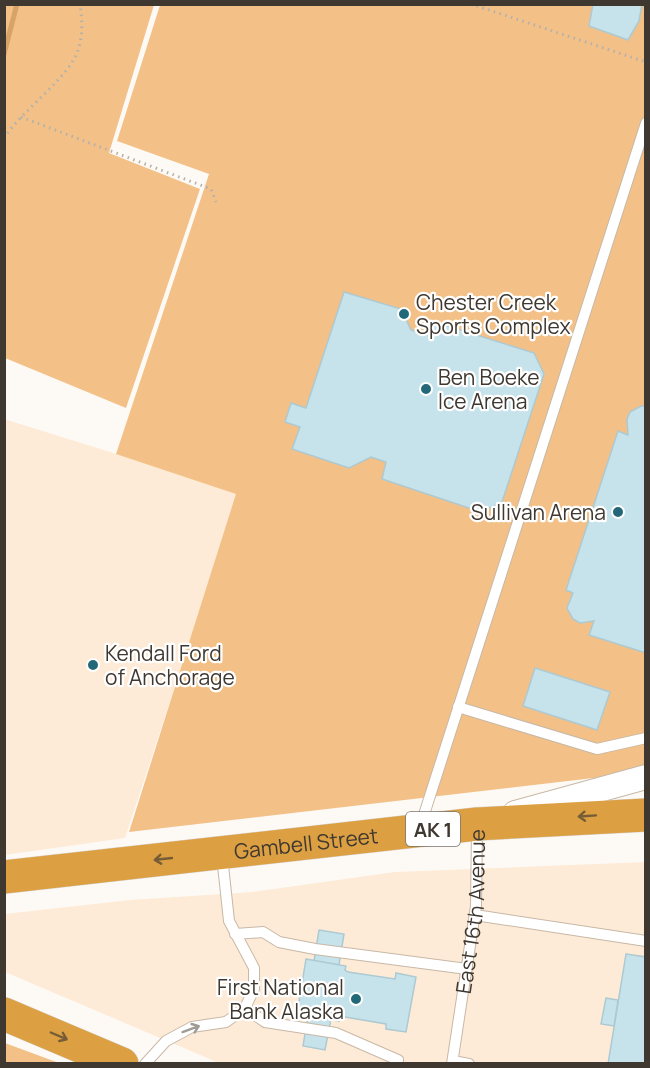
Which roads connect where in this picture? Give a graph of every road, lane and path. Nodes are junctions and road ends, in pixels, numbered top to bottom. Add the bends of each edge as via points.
1 (80, 4) edge
2 (471, 4) edge
3 (645, 62) edge
4 (21, 117) junction
5 (645, 123) edge
6 (4, 138) edge
7 (216, 202) dead end
8 (458, 707) junction
9 (645, 738) edge
10 (645, 777) edge
11 (645, 814) edge
12 (477, 824) junction
13 (419, 830) junction
14 (221, 853) junction
15 (4, 877) edge
16 (475, 915) junction
17 (235, 934) junction
18 (645, 941) edge
19 (467, 969) junction
20 (245, 1008) junction
21 (4, 1014) edge
22 (452, 1062) edge
23 (122, 1064) edge
24 (145, 1064) edge
25 (397, 1064) edge
26 (469, 1064) edge

1 - 4 path via 79,49 71,64
2 - 3 path
4 - 6 path
4 - 7 path via 211,189
5 - 8 lane
8 - 9 lane via 597,749
8 - 13 lane
10 - 12 street, East 16th Avenue
11 -> 12 highway, Gambell Street / AK 1
12 - 13 highway, Gambell Street / AK 1
12 - 16 lane, East 16th Avenue
13 - 14 highway, Gambell Street / AK 1
14 -> 15 highway, Gambell Street / AK 1
14 - 17 lane via 227,909
16 - 18 lane
16 - 19 lane, East 16th Avenue
17 - 19 lane via 263,933 279,942 315,949
17 - 20 lane via 254,968 254,989
19 - 22 lane, East 16th Avenue
24 -> 20 lane via 166,1041 192,1027 226,1022
20 - 25 lane via 265,1022 336,1033 398,1060
21 -> 23 highway
22 - 26 lane

